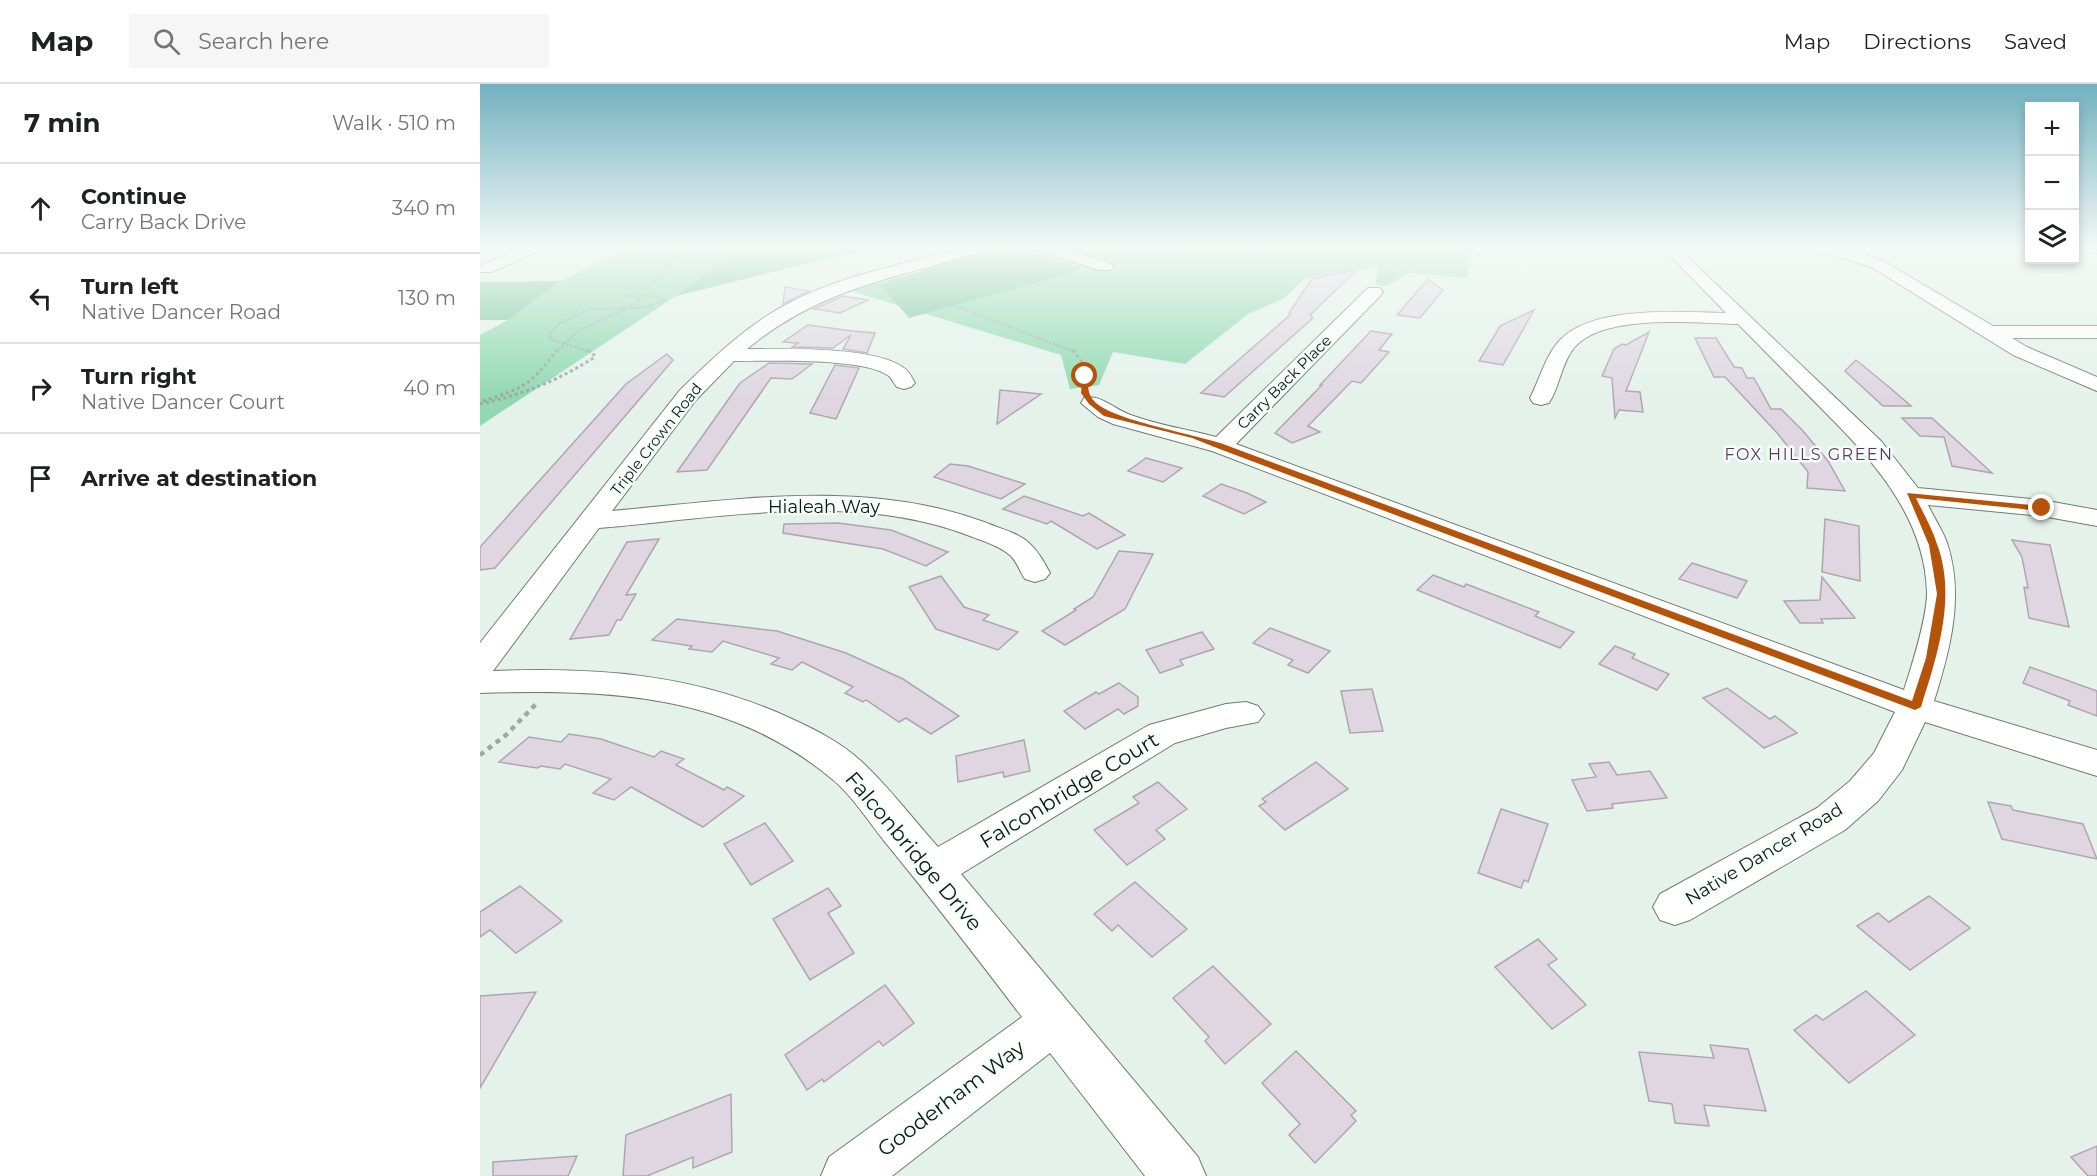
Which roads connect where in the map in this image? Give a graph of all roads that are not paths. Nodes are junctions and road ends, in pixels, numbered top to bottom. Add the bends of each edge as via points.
1 (818, 297) edge
2 (1369, 297) edge
3 (1720, 297) edge
4 (1931, 297) edge
5 (1742, 319) junction
6 (1989, 332) junction
7 (2097, 332) edge
8 (730, 355) junction
9 (903, 383) dead end
10 (2097, 385) edge
11 (1541, 398) dead end
12 (1092, 403) road end
13 (1220, 446) junction
14 (1910, 495) junction
15 (2097, 518) edge
16 (591, 521) junction
17 (1035, 573) dead end
18 (480, 665) edge
19 (480, 682) edge
20 (1915, 707) junction
21 (1246, 714) dead end
22 (2097, 763) edge
23 (933, 870) junction
24 (1675, 907) dead end
25 (1055, 1021) junction
26 (848, 1176) edge
27 (1179, 1176) edge

1 - 8 street, Triple Crown Road via 773,319
2 - 13 street, Carry Back Place
3 - 5 street, Native Dancer Road
4 - 6 street
5 - 11 street via 1638,319 1587,330 1567,343
5 - 14 street, Native Dancer Road via 1873,446
6 - 7 street
6 - 10 street via 2020,351
8 - 9 street via 793,354 859,361 891,368 899,373
8 - 16 street, Triple Crown Road via 688,395
12 - 13 street via 1107,414
13 - 20 street
14 - 15 street via 2042,508
14 - 20 street, Native Dancer Road via 1934,545 1942,594 1931,658
16 - 17 street, Hialeah Way via 794,504 894,507 929,513 1017,546 1027,555
16 - 18 street, Triple Crown Road
19 - 23 street, Falconbridge Drive via 607,682 664,690 742,710 807,741 848,771
20 - 22 street
20 - 24 street, Native Dancer Road via 1889,761 1864,791 1831,819
21 - 23 street, Falconbridge Court via 1162,734
23 - 25 street, Falconbridge Drive
25 - 26 street, Gooderham Way
25 - 27 street, Falconbridge Drive

